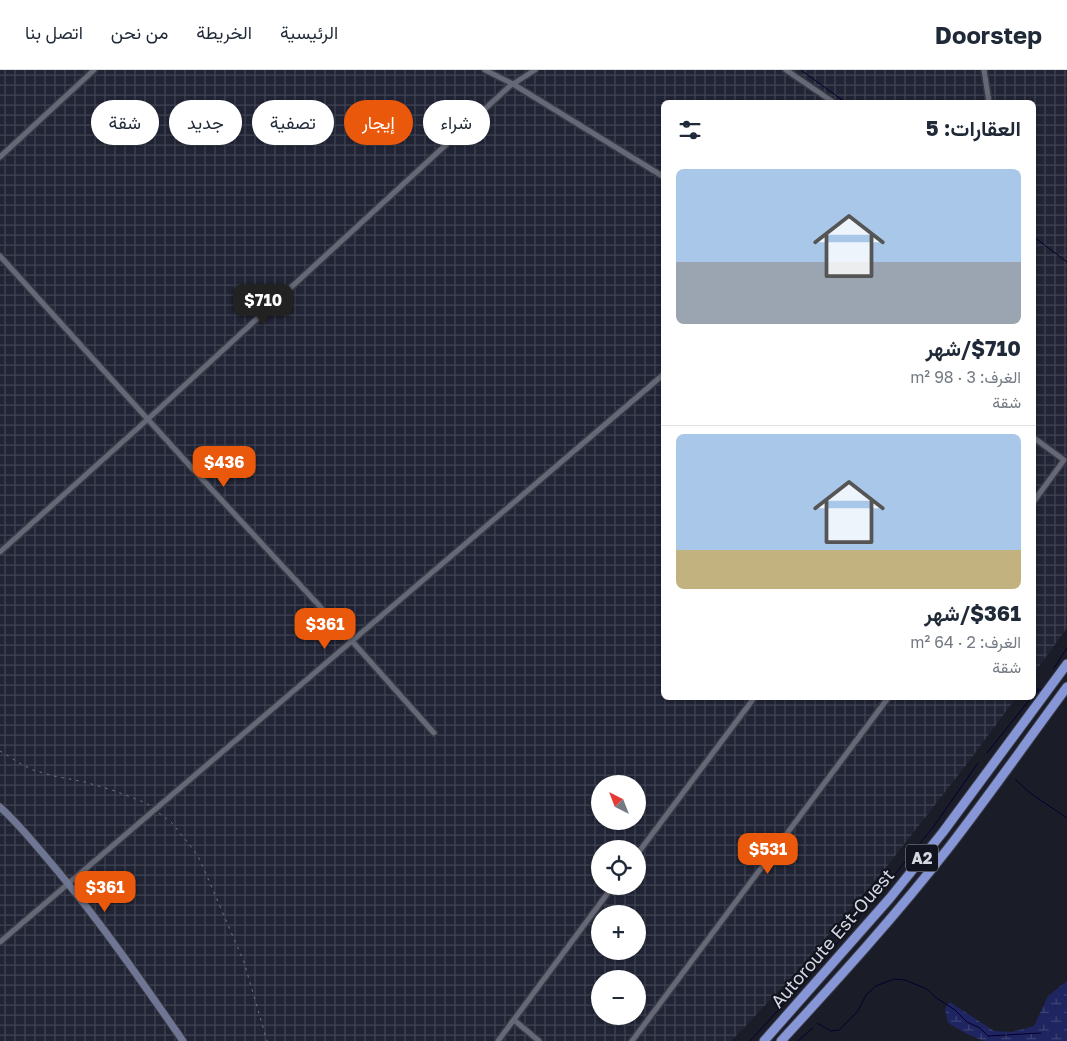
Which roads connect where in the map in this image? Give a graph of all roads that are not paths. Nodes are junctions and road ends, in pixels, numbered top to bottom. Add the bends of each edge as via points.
1 (94, 70) edge
2 (485, 70) edge
3 (535, 70) edge
4 (786, 70) edge
5 (984, 70) edge
6 (512, 84) junction
7 (830, 100) edge
8 (989, 100) edge
9 (0, 157) edge
10 (661, 175) edge
11 (0, 256) edge
12 (661, 377) edge
13 (148, 419) junction
14 (1036, 439) edge
15 (1065, 457) edge
16 (1036, 497) edge
17 (0, 552) edge
18 (352, 640) junction
19 (1067, 664) edge
20 (1067, 687) edge
21 (753, 700) edge
22 (887, 700) edge
23 (434, 733) dead end
24 (0, 807) edge
25 (646, 842) edge
26 (68, 884) junction
27 (606, 895) edge
28 (0, 942) edge
29 (514, 1020) junction
30 (183, 1041) edge
31 (498, 1041) edge
32 (539, 1041) edge
33 (632, 1041) edge
34 (764, 1041) edge
35 (781, 1041) edge

1 - 9 street
2 - 6 street
3 - 6 street
4 - 7 street
5 - 8 street
6 - 10 street
6 - 13 street
11 - 13 street
12 - 18 street
13 - 17 street
13 - 18 street
14 - 15 street
15 - 16 street
18 - 23 street
18 - 26 street
19 - 34 highway, Autoroute Est-Ouest / A2 via 890,898
20 - 35 highway, Autoroute Est-Ouest / A2 via 949,847 858,956
21 - 25 street
22 - 33 street
24 - 26 street
26 - 28 street
26 - 30 street via 128,961
27 - 29 street
29 - 31 street
29 - 32 street

